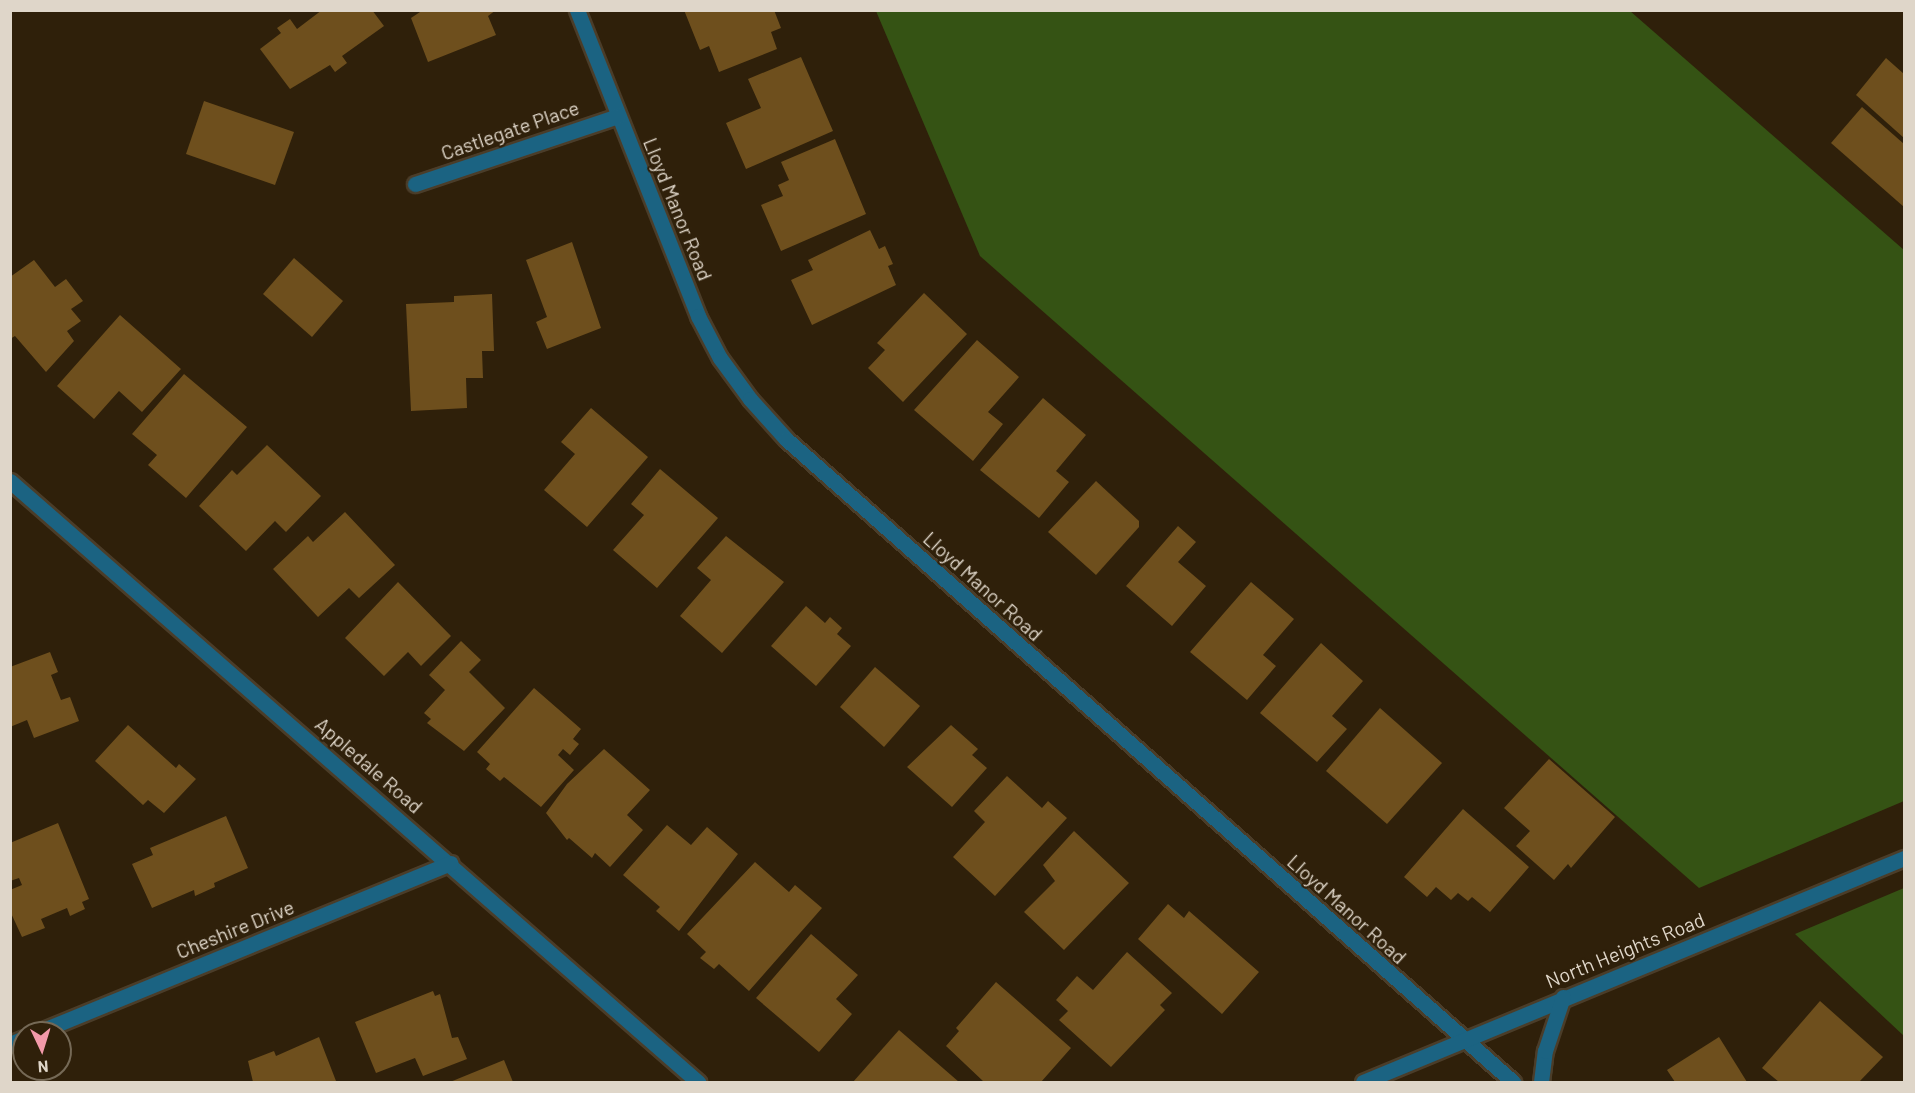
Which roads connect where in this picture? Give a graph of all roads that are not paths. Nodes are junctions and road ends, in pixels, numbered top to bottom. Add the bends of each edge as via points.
1 (577, 10) edge
2 (618, 116) junction
3 (415, 184) dead end
4 (10, 481) edge
5 (1905, 858) edge
6 (450, 863) junction
7 (1563, 997) junction
8 (65, 1021) edge
9 (1465, 1041) junction
10 (698, 1083) edge
11 (1363, 1083) edge
12 (1513, 1083) edge
13 (1541, 1083) edge

1 - 2 street, Lloyd Manor Road
2 - 3 street, Castlegate Place
2 - 9 street, Lloyd Manor Road via 714,347 750,399 786,439
4 - 6 street, Appledale Road
5 - 7 street, North Heights Road
6 - 8 street, Cheshire Drive
6 - 10 street, Appledale Road
7 - 9 street, North Heights Road
7 - 13 street via 1545,1050
9 - 11 street, North Heights Road
9 - 12 street, Lloyd Manor Road

